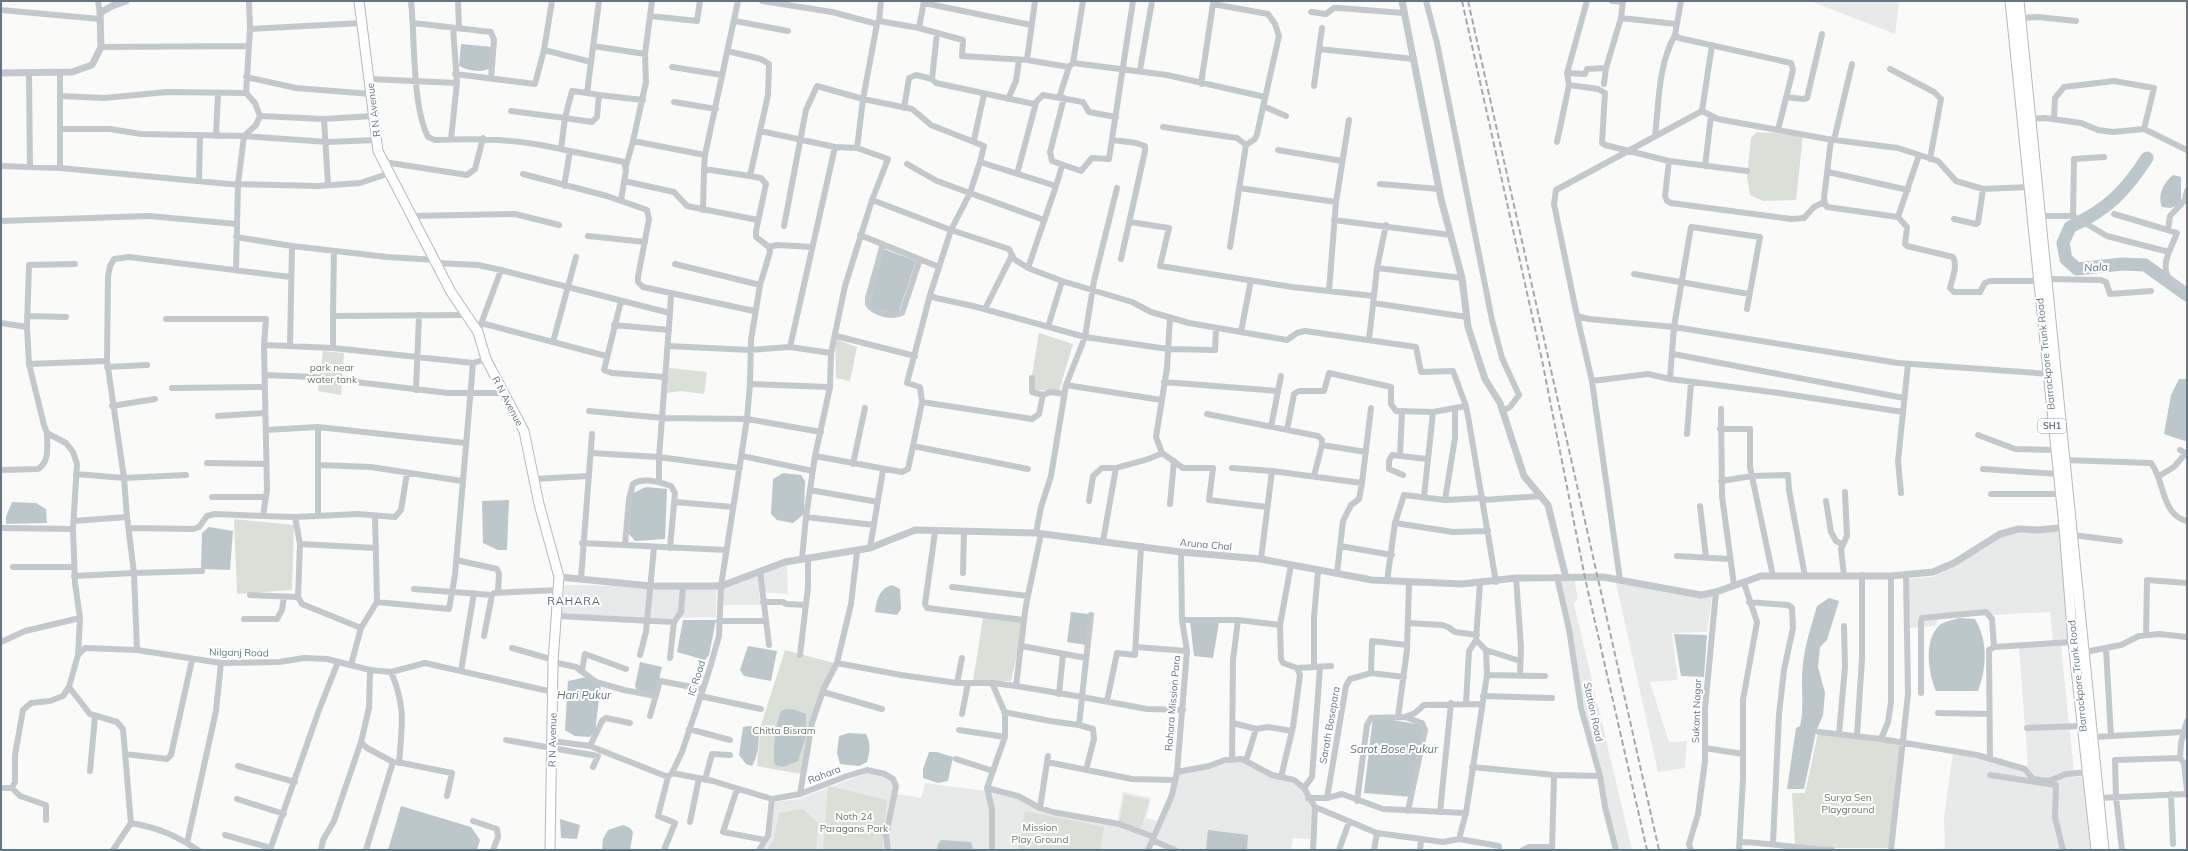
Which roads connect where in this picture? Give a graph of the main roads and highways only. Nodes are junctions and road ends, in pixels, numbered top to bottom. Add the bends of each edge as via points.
1 (359, 1) edge
2 (2010, 1) edge
3 (2019, 1) edge
4 (2026, 119) junction
5 (2042, 280) junction
6 (2051, 374) junction
7 (2069, 529) junction
8 (550, 850) edge
9 (2096, 850) edge
10 (2104, 850) edge

1 - 8 main road, R N Avenue via 378,150 451,292 478,332 486,359 524,432 539,504 559,577 554,661
2 - 4 main road, Barrackpore Trunk Road / SH1
3 - 4 main road, Barrackpore Trunk Road / SH1
4 - 5 main road, Barrackpore Trunk Road / SH1 via 2028,187
4 - 5 main road, Barrackpore Trunk Road / SH1 via 2041,216
5 - 6 main road, Barrackpore Trunk Road / SH1
6 - 7 main road, Barrackpore Trunk Road / SH1 via 2064,460
6 - 7 main road, Barrackpore Trunk Road / SH1 via 2060,494
7 - 9 main road, Barrackpore Trunk Road / SH1 via 2073,642
7 - 10 main road, Barrackpore Trunk Road / SH1 via 2085,652

